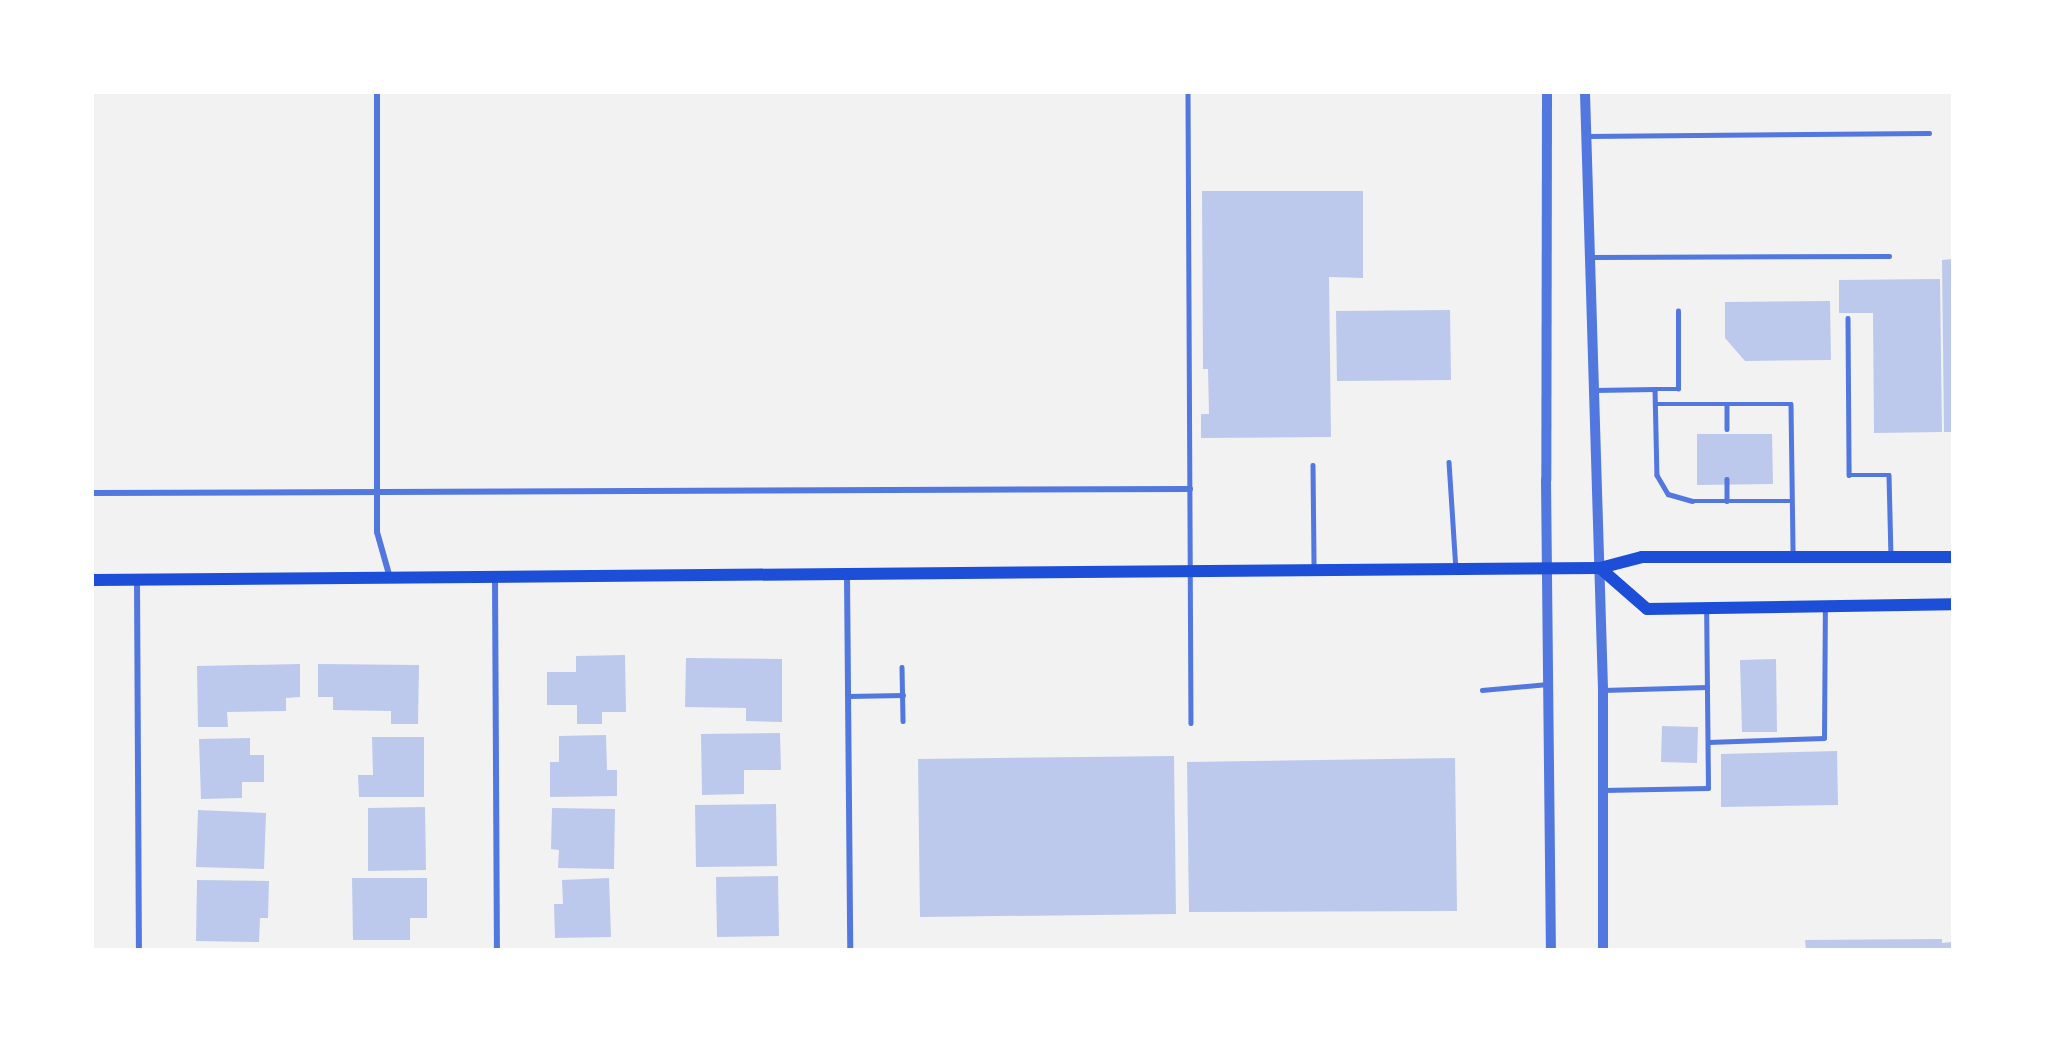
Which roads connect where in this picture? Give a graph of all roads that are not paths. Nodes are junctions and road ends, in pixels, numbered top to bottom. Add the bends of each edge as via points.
1 (377, 93) edge
2 (1188, 93) edge
3 (1547, 93) edge
4 (1585, 93) edge
5 (1929, 133) dead end
6 (1587, 136) junction
7 (1889, 256) dead end
8 (1591, 258) junction
9 (1678, 310) dead end
10 (1848, 318) dead end
11 (1655, 389) junction
12 (1594, 390) junction
13 (1655, 404) junction
14 (1727, 404) junction
15 (1727, 429) dead end
16 (1449, 462) dead end
17 (1313, 465) dead end
18 (1727, 478) dead end
19 (1190, 489) junction
20 (376, 490) junction
21 (93, 493) edge
22 (1727, 501) junction
23 (1792, 501) junction
24 (1952, 557) edge
25 (1792, 559) junction
26 (1891, 559) junction
27 (1549, 567) junction
28 (1600, 568) junction
29 (1456, 569) junction
30 (1314, 571) junction
31 (1191, 572) junction
32 (847, 575) junction
33 (390, 578) junction
34 (495, 578) junction
35 (93, 580) edge
36 (137, 580) junction
37 (1952, 604) edge
38 (1825, 606) junction
39 (1706, 608) junction
40 (902, 667) dead end
41 (1550, 684) junction
42 (1707, 687) junction
43 (1482, 690) dead end
44 (1603, 690) junction
45 (903, 695) junction
46 (848, 696) junction
47 (903, 721) dead end
48 (1191, 723) dead end
49 (1708, 742) junction
50 (1603, 790) junction
51 (139, 949) edge
52 (497, 949) edge
53 (850, 949) edge
54 (1551, 949) edge
55 (1603, 949) edge

1 - 20 street
2 - 19 lane
3 - 27 street
4 - 6 street
5 - 6 lane
6 - 8 street
7 - 8 lane
8 - 12 street
9 - 11 lane via 1678,388
10 - 26 lane via 1849,476 1889,476
11 - 12 lane
11 - 13 lane
12 - 28 street
13 - 14 lane
13 - 22 lane via 1657,476 1668,494 1692,501
14 - 15 lane
14 - 23 lane via 1791,404
16 - 29 lane
17 - 30 lane
18 - 22 lane
19 - 20 street
19 - 31 lane
20 - 21 street
20 - 33 street via 377,532
22 - 23 lane
23 - 25 lane
24 - 26 main road
25 - 26 main road
25 - 28 main road via 1642,557
27 - 28 main road
27 - 29 main road
27 - 41 street
28 - 39 main road via 1647,609
28 - 44 street
29 - 30 main road
30 - 31 main road
31 - 32 main road
31 - 48 lane
32 - 34 main road
32 - 46 street
33 - 34 main road
33 - 36 main road
34 - 52 street
35 - 36 main road
36 - 51 street
37 - 38 main road
38 - 39 main road
38 - 49 lane via 1824,738
39 - 42 lane
40 - 45 lane
41 - 43 lane
41 - 54 street
42 - 44 lane
42 - 49 lane
44 - 50 street
45 - 46 lane
45 - 47 lane
46 - 53 street
49 - 50 lane via 1708,788
50 - 55 street

